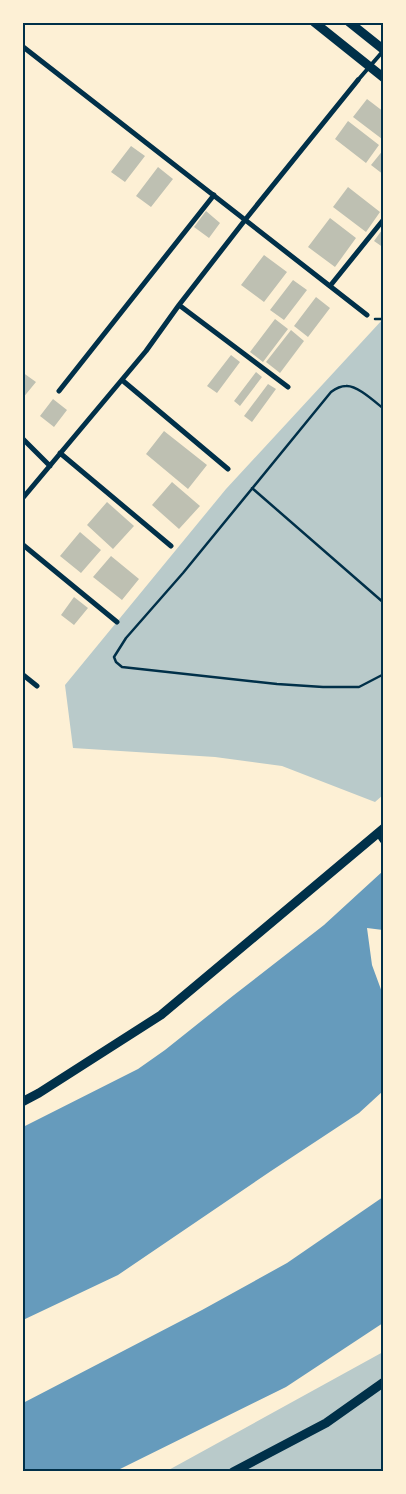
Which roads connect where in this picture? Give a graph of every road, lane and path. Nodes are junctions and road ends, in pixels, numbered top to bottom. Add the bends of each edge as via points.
1 (314, 22) edge
2 (349, 22) edge
3 (22, 46) edge
4 (384, 50) edge
5 (369, 66) junction
6 (384, 78) edge
7 (358, 80) joint
8 (214, 195) junction
9 (384, 219) edge
10 (245, 220) junction
11 (330, 286) junction
12 (179, 305) junction
13 (366, 315) dead end
14 (122, 380) junction
15 (288, 387) dead end
16 (60, 391) dead end
17 (384, 409) edge
18 (22, 438) edge
19 (60, 453) junction
20 (50, 466) junction
21 (228, 469) dead end
22 (252, 488) junction
23 (22, 499) edge
24 (22, 544) edge
25 (171, 546) dead end
26 (384, 603) edge
27 (117, 622) dead end
28 (22, 674) edge
29 (384, 674) edge
30 (37, 686) dead end
31 (380, 830) edge
32 (384, 843) edge
33 (22, 1102) edge
34 (384, 1382) edge
35 (233, 1472) edge

1 - 5 street
2 - 4 street
3 - 8 street
4 - 5 lane
5 - 6 street
5 - 7 lane
7 - 10 street
8 - 10 street
8 - 16 street
9 - 11 street
10 - 11 street
10 - 12 street
11 - 13 street
12 - 14 street
12 - 15 street
14 - 19 street
14 - 21 street
17 - 22 path via 350,386 344,385 331,392
18 - 20 street
19 - 20 street
19 - 25 street
20 - 23 street
22 - 26 path
22 - 29 path via 126,638 114,656 116,662 122,667 323,687 359,687
24 - 27 street
28 - 30 street
31 - 32 street
31 - 33 street via 161,1015
34 - 35 street via 326,1423

